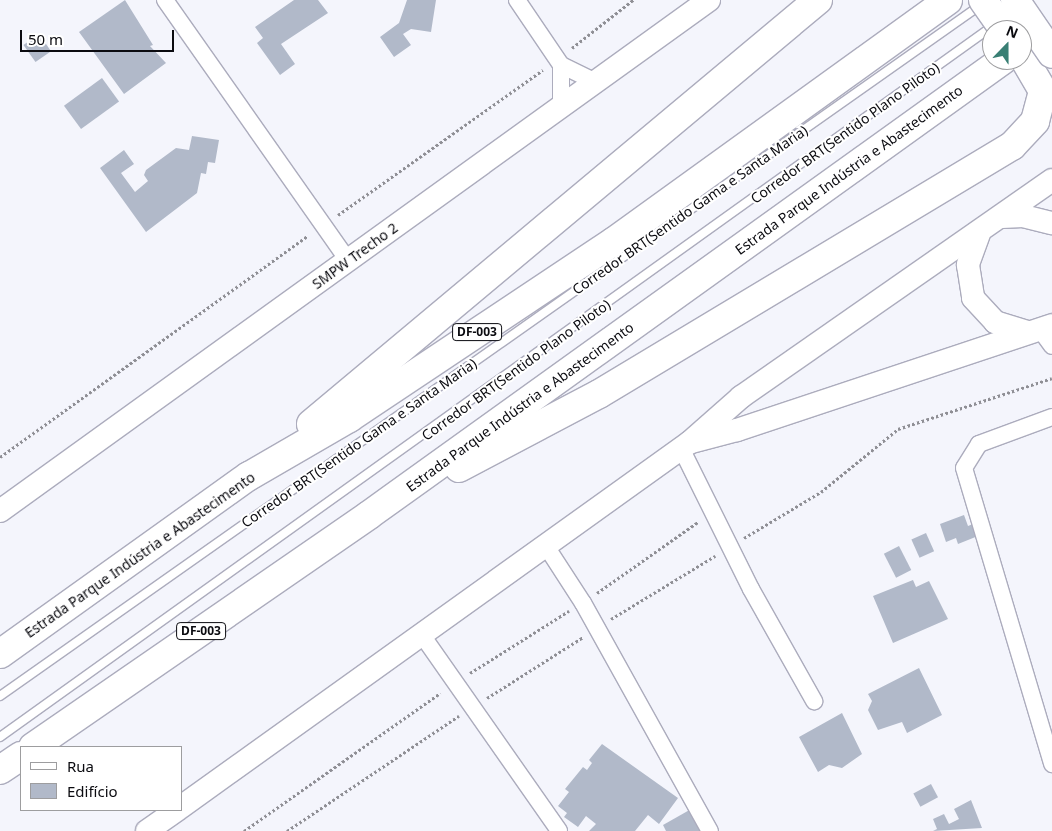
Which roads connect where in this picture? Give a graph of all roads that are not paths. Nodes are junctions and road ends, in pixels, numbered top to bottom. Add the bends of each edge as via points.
1 (165, 0) edge
2 (517, 0) edge
3 (709, 0) edge
4 (818, 0) edge
5 (948, 0) edge
6 (983, 0) edge
7 (987, 0) edge
8 (1030, 0) edge
9 (1010, 14) edge
10 (1052, 25) edge
11 (1032, 39) edge
12 (1052, 54) edge
13 (561, 65) junction
14 (1032, 68) edge
15 (989, 70) edge
16 (594, 81) junction
17 (561, 104) junction
18 (1052, 180) edge
19 (1002, 217) junction
20 (1052, 223) edge
21 (980, 234) junction
22 (349, 262) junction
23 (1039, 328) edge
24 (1052, 346) edge
25 (1052, 418) edge
26 (685, 445) junction
27 (250, 476) junction
28 (0, 510) edge
29 (369, 515) junction
30 (546, 546) junction
31 (422, 634) junction
32 (0, 654) edge
33 (0, 696) edge
34 (814, 701) dead end
35 (0, 737) edge
36 (34, 746) edge
37 (20, 757) edge
38 (1052, 764) edge
39 (0, 770) edge
40 (182, 805) edge
41 (176, 811) edge
42 (147, 831) edge
43 (559, 831) edge
44 (710, 831) edge

1 - 22 street
2 - 13 street
3 - 16 street, SMPW Trecho 2
4 - 27 highway
5 - 27 highway, Estrada Parque Indústria e Abastecimento / DF-003 via 614,242 348,418
6 - 9 highway, bridge
7 - 33 lane, Corredor BRT(Sentido Gama e Santa Maria)
8 - 9 lane, Corredor BRT(Sentido Plano Piloto)
9 - 12 highway, bridge
9 - 35 lane, Corredor BRT(Sentido Plano Piloto)
10 - 11 highway
13 - 16 street
13 - 17 street
14 - 29 highway via 1040,79 1043,91 1041,108 1026,134 1012,146 599,394
15 - 29 highway, Estrada Parque Indústria e Abastecimento / DF-003
16 - 17 street, SMPW Trecho 2
17 - 22 street, SMPW Trecho 2
18 - 19 street
19 - 20 street via 1023,216
19 - 21 street
21 - 23 street via 968,266 973,298 995,322
21 - 26 street via 741,398
22 - 28 street, SMPW Trecho 2
23 - 24 street
23 - 26 street
25 - 38 street via 979,444 964,468
26 - 30 street
26 - 34 street via 751,589
27 - 32 highway, Estrada Parque Indústria e Abastecimento / DF-003
29 - 36 highway, Estrada Parque Indústria e Abastecimento / DF-003
30 - 31 street
30 - 44 street via 583,602
31 - 40 street
31 - 43 street
37 - 39 highway
41 - 42 street

